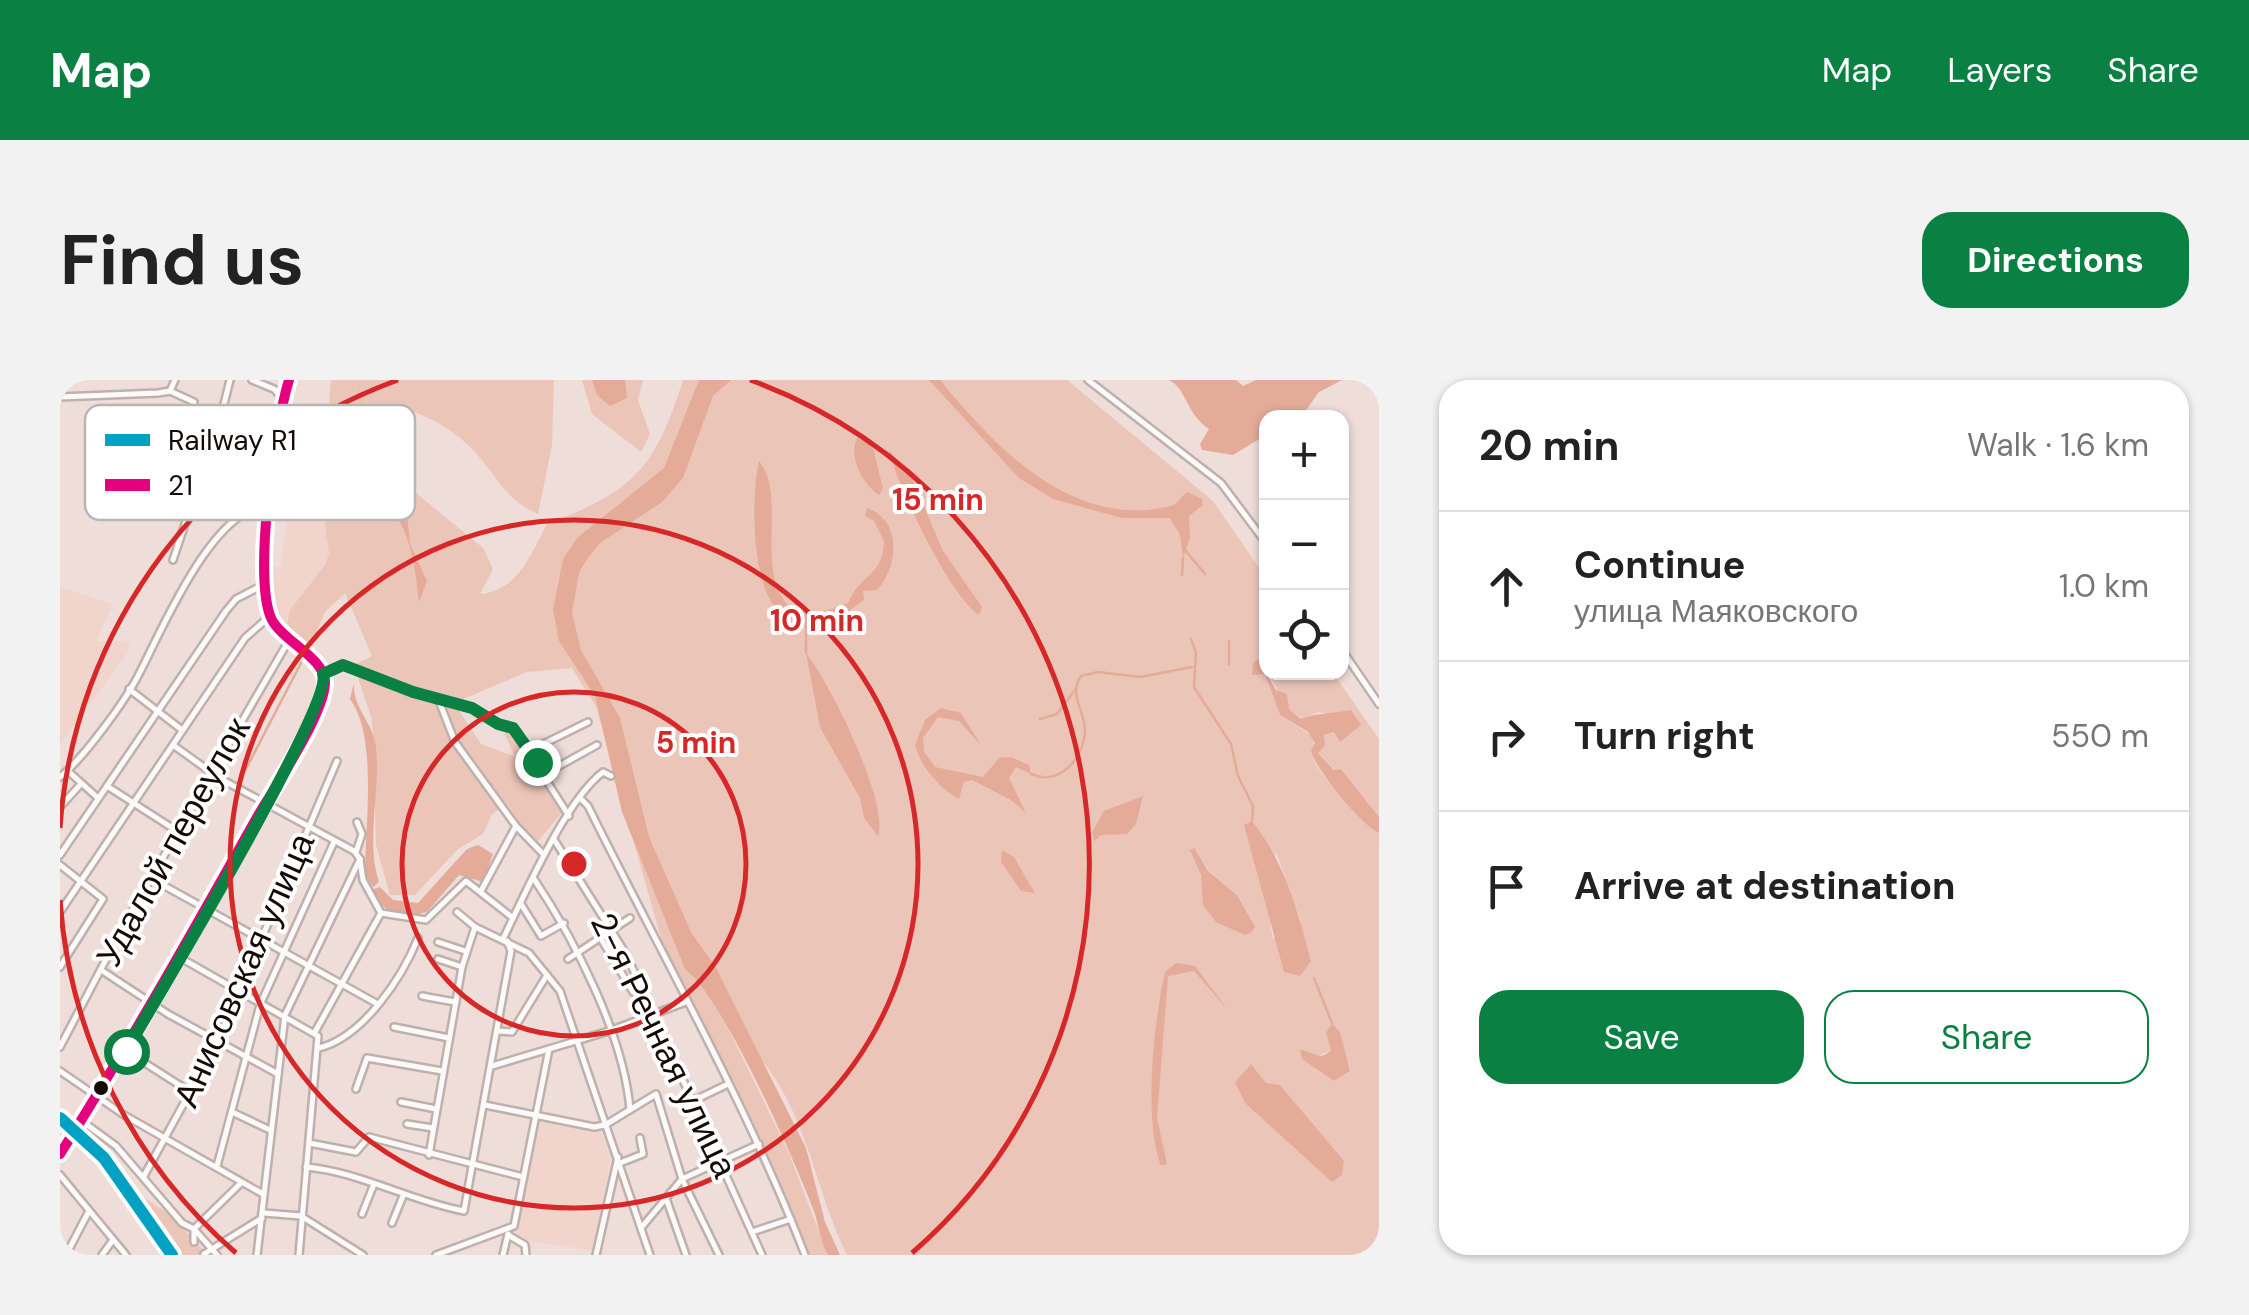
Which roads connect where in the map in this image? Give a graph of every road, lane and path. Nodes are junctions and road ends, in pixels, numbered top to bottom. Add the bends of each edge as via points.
1 (175, 380) edge
2 (230, 380) edge
3 (252, 380) edge
4 (289, 380) edge
5 (1088, 380) edge
6 (170, 391) junction
7 (60, 396) edge
8 (283, 399) junction
9 (194, 405) edge
10 (224, 405) edge
11 (282, 405) edge
12 (186, 520) edge
13 (237, 520) edge
14 (269, 520) edge
15 (1259, 533) edge
16 (173, 560) dead end
17 (263, 585) junction
18 (270, 616) junction
19 (289, 640) junction
20 (1349, 660) edge
21 (324, 678) junction
22 (129, 689) junction
23 (439, 700) junction
24 (1379, 704) edge
25 (158, 713) junction
26 (588, 722) dead end
27 (182, 730) junction
28 (597, 745) dead end
29 (173, 746) junction
30 (530, 750) junction
31 (337, 761) dead end
32 (212, 770) junction
33 (68, 771) junction
34 (544, 775) junction
35 (611, 776) dead end
36 (60, 777) edge
37 (80, 785) junction
38 (106, 786) junction
39 (98, 798) junction
40 (580, 798) junction
41 (265, 804) junction
42 (134, 805) junction
43 (60, 808) edge
44 (569, 816) junction
45 (357, 822) dead end
46 (309, 825) junction
47 (516, 826) junction
48 (177, 831) junction
49 (556, 841) junction
50 (334, 842) junction
51 (544, 854) junction
52 (60, 855) edge
53 (358, 855) junction
54 (60, 866) edge
55 (152, 879) junction
56 (534, 879) junction
57 (82, 881) junction
58 (481, 891) junction
59 (521, 904) junction
60 (206, 908) junction
61 (60, 912) edge
62 (457, 912) dead end
63 (381, 914) junction
64 (513, 918) junction
65 (630, 918) dead end
66 (564, 923) junction
67 (475, 927) junction
68 (610, 931) junction
69 (418, 938) dead end
70 (601, 938) junction
71 (261, 939) junction
72 (505, 940) junction
73 (438, 942) dead end
74 (466, 951) junction
75 (285, 952) junction
76 (581, 952) junction
77 (179, 957) junction
78 (438, 959) dead end
79 (568, 959) dead end
80 (60, 967) edge
81 (310, 967) junction
82 (462, 967) junction
83 (101, 970) junction
84 (548, 974) junction
85 (339, 982) junction
86 (642, 988) junction
87 (240, 990) junction
88 (422, 996) dead end
89 (455, 1002) junction
90 (686, 1002) junction
91 (261, 1003) junction
92 (152, 1004) junction
93 (376, 1004) junction
94 (286, 1015) junction
95 (656, 1016) junction
96 (394, 1026) dead end
97 (315, 1032) junction
98 (498, 1032) junction
99 (609, 1032) junction
100 (449, 1038) junction
101 (575, 1041) junction
102 (218, 1042) junction
103 (319, 1045) junction
104 (60, 1047) edge
105 (549, 1049) junction
106 (126, 1051) junction
107 (247, 1058) junction
108 (492, 1066) junction
109 (60, 1071) edge
110 (442, 1072) junction
111 (278, 1074) junction
112 (726, 1085) junction
113 (356, 1089) dead end
114 (192, 1093) junction
115 (98, 1096) junction
116 (695, 1100) junction
117 (402, 1102) dead end
118 (485, 1106) junction
119 (436, 1109) junction
120 (630, 1110) junction
121 (232, 1112) junction
122 (536, 1117) junction
123 (82, 1120) junction
124 (407, 1124) dead end
125 (605, 1125) junction
126 (433, 1128) junction
127 (271, 1130) junction
128 (640, 1138) dead end
129 (167, 1139) junction
130 (309, 1143) junction
131 (760, 1144) junction
132 (60, 1154) edge
133 (429, 1155) junction
134 (720, 1160) junction
135 (618, 1163) junction
136 (474, 1164) junction
137 (216, 1166) junction
138 (306, 1167) junction
139 (60, 1176) edge
140 (144, 1176) junction
141 (523, 1178) junction
142 (682, 1179) junction
143 (241, 1183) junction
144 (374, 1184) junction
145 (263, 1194) junction
146 (403, 1196) junction
147 (668, 1201) junction
148 (89, 1212) junction
149 (362, 1214) dead end
150 (263, 1216) junction
151 (301, 1216) junction
152 (791, 1220) junction
153 (392, 1222) dead end
154 (641, 1228) junction
155 (194, 1229) junction
156 (508, 1232) junction
157 (752, 1232) junction
158 (113, 1240) junction
159 (194, 1242) dead end
160 (455, 1247) junction
161 (216, 1253) edge
162 (204, 1254) edge
163 (66, 1255) edge
164 (102, 1255) edge
165 (126, 1255) edge
166 (257, 1255) edge
167 (299, 1255) edge
168 (363, 1255) edge
169 (436, 1255) edge
170 (460, 1255) edge
171 (503, 1255) edge
172 (526, 1255) edge
173 (596, 1255) edge
174 (650, 1255) edge
175 (686, 1255) edge
176 (719, 1255) edge
177 (762, 1255) edge
178 (805, 1255) edge

1 - 6 street
2 - 10 street
3 - 8 street
4 - 8 main road
5 - 15 street via 1221,482
6 - 7 street
6 - 9 street
8 - 11 main road
12 - 16 street
13 - 22 street via 201,558
14 - 17 main road
17 - 18 main road
17 - 25 street via 230,606
18 - 19 main road
18 - 27 street via 245,638
19 - 21 main road
19 - 32 street, Удалой переулок
20 - 24 street
21 - 23 street via 343,665
21 - 41 main road via 296,750
22 - 25 street
22 - 33 street
23 - 30 street via 513,728
23 - 47 street via 456,742
25 - 27 street
25 - 38 street
26 - 30 street
27 - 29 street
28 - 34 street
29 - 32 street
29 - 42 street
30 - 34 street
31 - 46 street, Анисовская улица
32 - 41 street
32 - 48 street, Удалой переулок
33 - 36 street
33 - 37 street
34 - 44 street
35 - 40 street via 603,772
37 - 39 street
37 - 43 street
38 - 39 street
38 - 42 street
39 - 52 street
40 - 44 street
40 - 90 street via 646,914
41 - 46 street
41 - 60 main road
42 - 48 street
42 - 57 street
44 - 49 street
45 - 53 street
46 - 50 street
46 - 71 street, Анисовская улица
47 - 51 street
47 - 58 street
48 - 55 street, Удалой переулок
49 - 51 street
49 - 68 street, 2-я Речная улица
50 - 53 street
50 - 75 street
51 - 56 street
53 - 63 street
53 - 81 street
54 - 57 street
55 - 60 street
55 - 83 street, Удалой переулок
56 - 59 street
56 - 66 street
57 - 61 street
57 - 80 street via 104,899
58 - 63 street via 462,881 426,920
58 - 64 street
59 - 64 street
59 - 66 street via 541,936
60 - 71 street
60 - 77 main road
62 - 67 street
63 - 85 street
64 - 72 street
65 - 68 street
66 - 76 street
67 - 72 street
67 - 74 street
68 - 70 street
68 - 86 street, 2-я Речная улица
69 - 93 street
70 - 76 street
70 - 86 street via 633,992
71 - 75 street
71 - 87 street, Анисовская улица
72 - 84 street
72 - 98 street via 511,951
73 - 74 street
74 - 82 street
75 - 81 street
75 - 91 street
76 - 79 street
76 - 99 street
77 - 87 street
77 - 92 main road
78 - 82 street
81 - 85 street
81 - 94 street
82 - 89 street
83 - 92 street
83 - 104 street, Удалой переулок
84 - 98 street via 512,1032
84 - 101 street
85 - 93 street
85 - 97 street
86 - 95 street, 2-я Речная улица
87 - 91 street
87 - 102 street, Анисовская улица
88 - 89 street
89 - 100 street
90 - 95 street
90 - 112 street
91 - 94 street
91 - 107 street
92 - 102 street
92 - 106 main road
93 - 103 street via 334,1044
94 - 97 street
94 - 111 street
95 - 99 street
95 - 116 street, 2-я Речная улица
96 - 100 street
97 - 103 street
98 - 108 street
99 - 101 street
99 - 120 street
100 - 110 street
101 - 105 street
101 - 125 street
102 - 107 street
102 - 114 street, Анисовская улица
103 - 130 street
105 - 108 street
105 - 122 street
106 - 114 street
106 - 115 main road
107 - 111 street
107 - 121 street
108 - 118 street
109 - 115 street
110 - 113 street via 366,1058
110 - 119 street
111 - 127 street
112 - 116 street
112 - 131 street
114 - 129 street, Анисовская улица
115 - 123 main road
115 - 129 street
116 - 134 street, 2-я Речная улица
117 - 119 street
118 - 122 street
118 - 136 street
119 - 126 street
120 - 125 street
120 - 142 street via 658,1095
121 - 127 street
121 - 137 street
122 - 125 street
122 - 141 street
123 - 132 main road
123 - 140 street
124 - 126 street
125 - 135 street
126 - 133 street
127 - 145 street
128 - 135 street via 643,1154
129 - 137 street
129 - 140 street, Анисовская улица
130 - 133 street via 356,1152 366,1137
130 - 138 street
131 - 134 street
131 - 152 street
133 - 136 street
134 - 142 street
134 - 157 street, 2-я Речная улица
135 - 154 street
135 - 173 street
136 - 141 street
136 - 146 street via 464,1211
137 - 143 street
138 - 144 street
138 - 151 street
139 - 148 street
140 - 155 street
141 - 156 street
142 - 147 street
142 - 176 street
143 - 145 street
143 - 155 street
144 - 146 street
144 - 149 street
145 - 150 street
146 - 153 street
147 - 154 street
147 - 175 street
148 - 158 street
148 - 163 street
150 - 151 street
150 - 161 street
150 - 166 street
151 - 167 street
151 - 168 street
152 - 157 street
152 - 178 street
154 - 174 street
155 - 159 street
155 - 161 street
156 - 160 street
156 - 171 street
156 - 172 street
157 - 177 street, 2-я Речная улица
158 - 164 street
158 - 165 street
160 - 169 street
160 - 170 street
161 - 162 street

